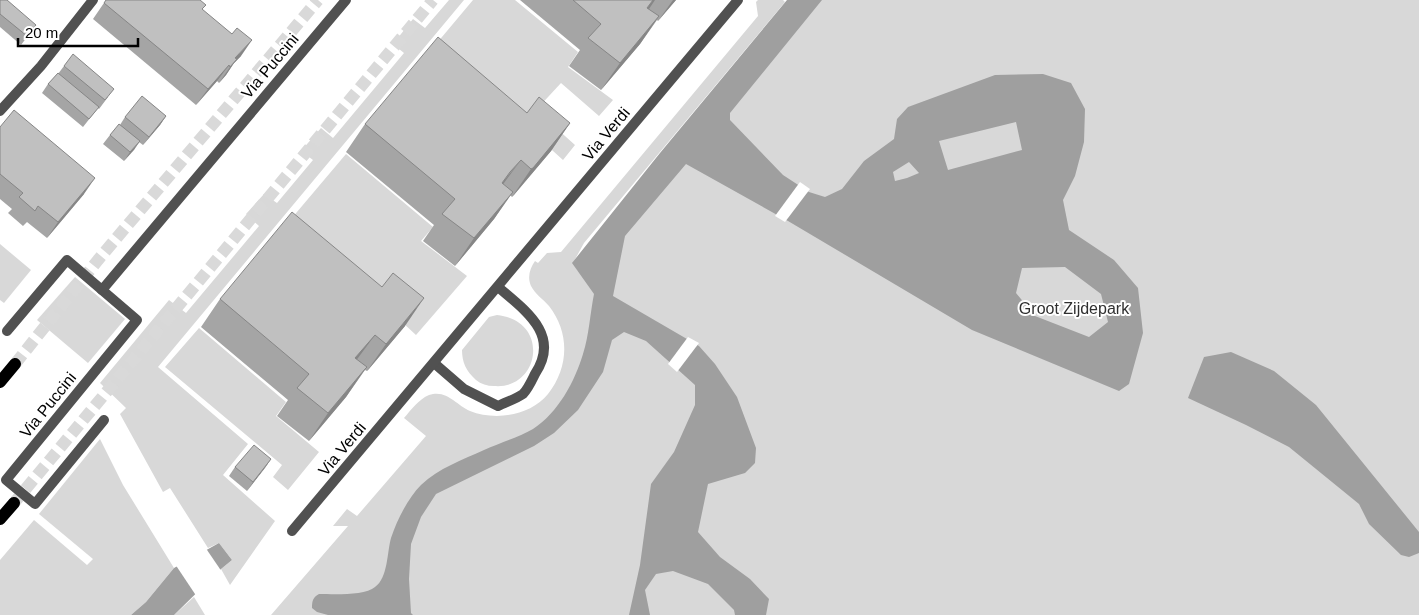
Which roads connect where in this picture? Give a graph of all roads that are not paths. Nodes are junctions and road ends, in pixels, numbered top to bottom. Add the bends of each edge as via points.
1 (93, 0) edge
2 (346, 0) edge
3 (738, 0) edge
4 (0, 111) edge
5 (498, 287) junction
6 (102, 290) junction
7 (7, 331) dead end
8 (434, 363) junction
9 (16, 364) tunnel mouth
10 (0, 382) edge
11 (104, 420) dead end
12 (14, 503) tunnel mouth
13 (0, 519) edge
14 (292, 531) dead end

1 - 4 street via 41,66
2 - 6 street, Via Puccini
3 - 5 street, Via Verdi
5 - 8 street, Via Verdi
5 - 8 street via 520,305 545,340 543,363 523,393 498,406 464,389
6 - 7 street, Via Puccini via 67,260
6 - 11 street, Via Puccini via 138,320 6,480 35,504
8 - 14 street, Via Verdi
9 - 10 main road
12 - 13 main road

